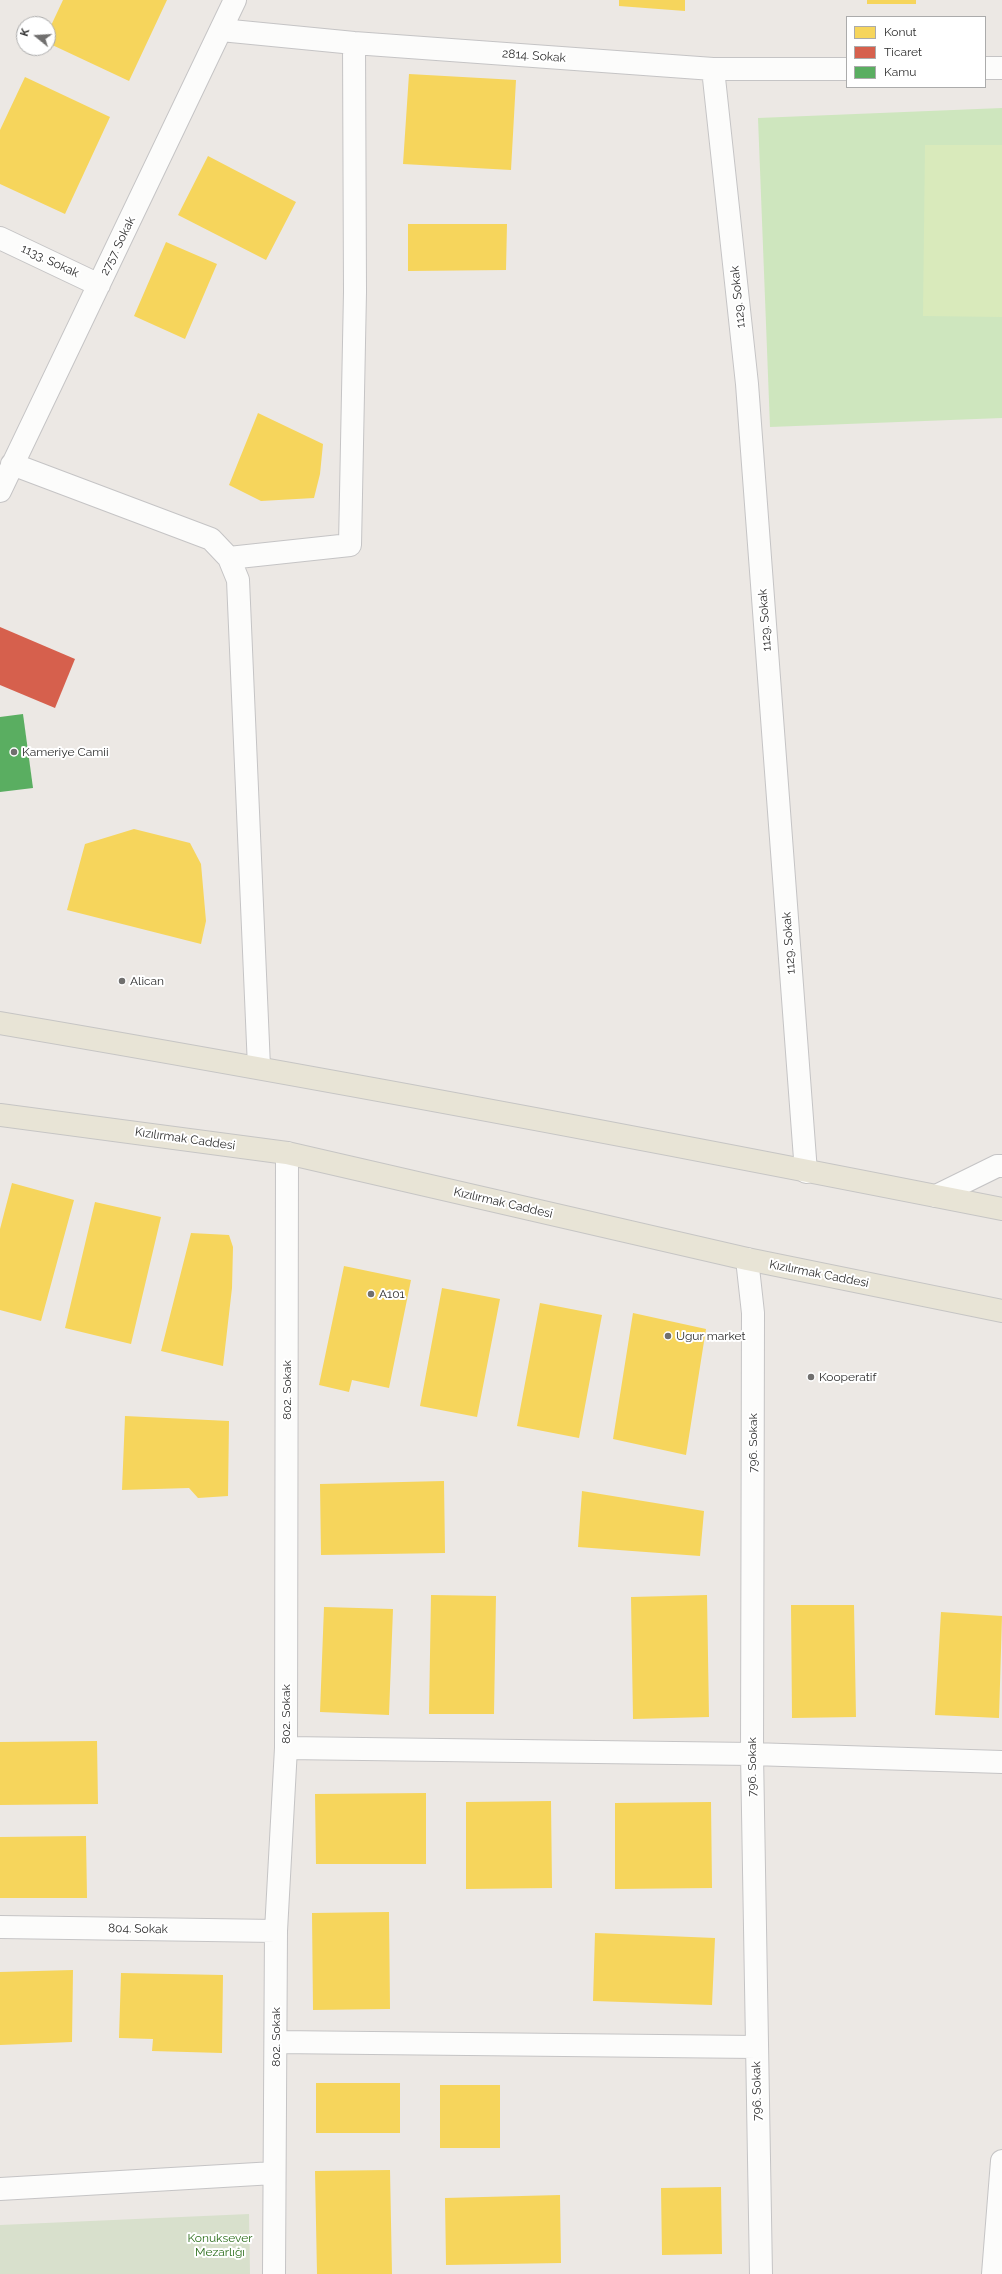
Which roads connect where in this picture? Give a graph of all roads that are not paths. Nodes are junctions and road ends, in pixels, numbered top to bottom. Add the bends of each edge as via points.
1 (235, 0) edge
2 (221, 30) junction
3 (354, 43) junction
4 (986, 68) edge
5 (1002, 68) edge
6 (713, 69) junction
7 (846, 69) edge
8 (0, 238) edge
9 (99, 285) junction
10 (12, 464) junction
11 (0, 491) edge
12 (229, 558) junction
13 (0, 1023) edge
14 (259, 1067) junction
15 (0, 1115) edge
16 (287, 1153) junction
17 (1002, 1166) edge
18 (806, 1172) junction
19 (936, 1196) junction
20 (1002, 1209) edge
21 (747, 1259) junction
22 (1002, 1311) edge
23 (286, 1748) junction
24 (752, 1754) junction
25 (1002, 1762) edge
26 (0, 1927) edge
27 (276, 1931) junction
28 (276, 2042) junction
29 (756, 2047) junction
30 (1002, 2161) edge
31 (274, 2173) junction
32 (0, 2189) edge
33 (274, 2274) edge
34 (761, 2274) edge
35 (993, 2274) edge

1 - 2 street, 2757. Sokak
2 - 3 street, 2814. Sokak
2 - 9 street, 2757. Sokak
3 - 6 street, 2814. Sokak
3 - 12 street via 355,292 350,545
4 - 5 street
6 - 7 street, 2814. Sokak
6 - 18 street, 1129. Sokak via 748,384
8 - 9 street, 1133. Sokak
9 - 10 street, 2757. Sokak
10 - 11 street, 2757. Sokak
10 - 12 street via 211,539
12 - 14 street via 238,580
13 - 14 main road
14 - 18 main road via 562,1122
15 - 16 main road, Kızılırmak Caddesi
16 - 21 main road, Kızılırmak Caddesi
16 - 23 street, 802. Sokak
17 - 19 street via 997,1166
18 - 19 main road
19 - 20 main road
21 - 22 main road, Kızılırmak Caddesi
21 - 24 street, 796. Sokak via 753,1313
23 - 24 street
23 - 27 street, 802. Sokak
24 - 25 street
24 - 29 street, 796. Sokak
26 - 27 street, 804. Sokak
27 - 28 street, 802. Sokak
28 - 29 street
28 - 31 street, 802. Sokak
29 - 34 street, 796. Sokak
30 - 35 street
31 - 32 street
31 - 33 street, 802. Sokak

